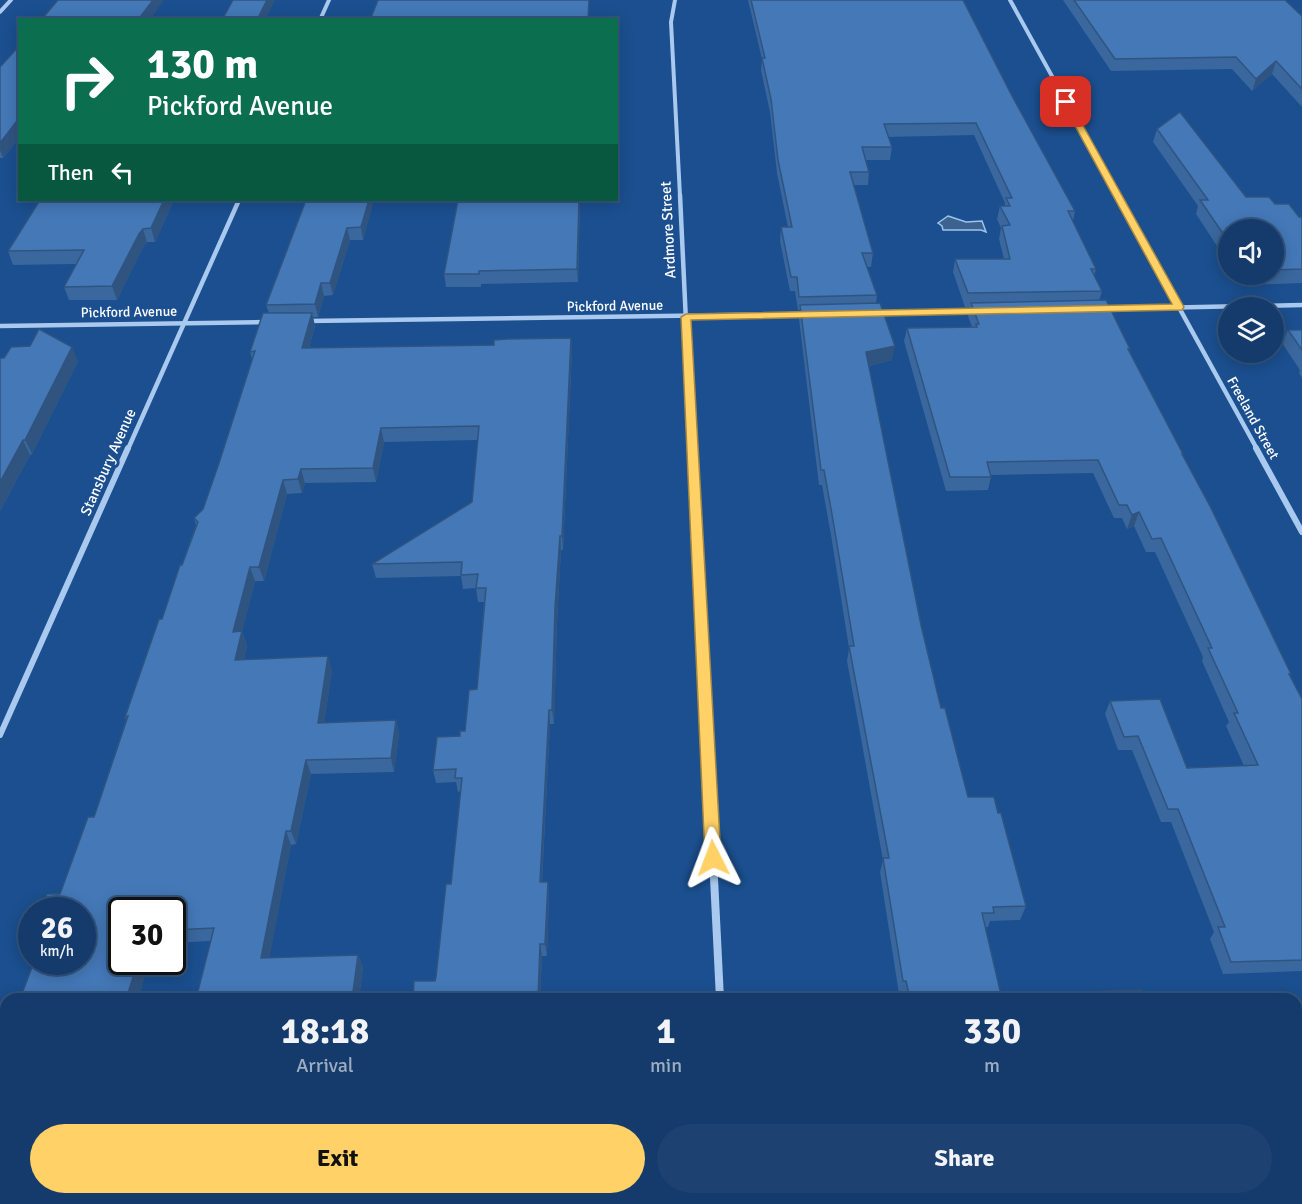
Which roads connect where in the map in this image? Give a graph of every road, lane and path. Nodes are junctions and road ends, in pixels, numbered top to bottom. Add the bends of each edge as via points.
1 (11, 0) edge
2 (329, 0) edge
3 (675, 0) edge
4 (1010, 0) edge
5 (0, 12) edge
6 (321, 18) edge
7 (239, 201) edge
8 (1302, 305) edge
9 (1179, 307) junction
10 (1096, 309) edge
11 (979, 311) edge
12 (874, 313) edge
13 (815, 314) edge
14 (686, 317) junction
15 (303, 321) edge
16 (267, 322) edge
17 (184, 323) junction
18 (0, 326) edge
19 (1302, 532) edge
20 (0, 735) edge
21 (720, 993) edge

1 - 5 street
2 - 6 street
3 - 14 street, Ardmore Street via 671,22
4 - 9 street, Freeland Street
7 - 17 street, Stansbury Avenue
8 - 9 street
9 - 10 street
9 - 19 street, Freeland Street
11 - 12 street
13 - 14 street, Pickford Avenue
14 - 15 street, Pickford Avenue
14 - 21 street, Ardmore Street
16 - 17 street, Pickford Avenue
17 - 18 street, Pickford Avenue
17 - 20 street, Stansbury Avenue

